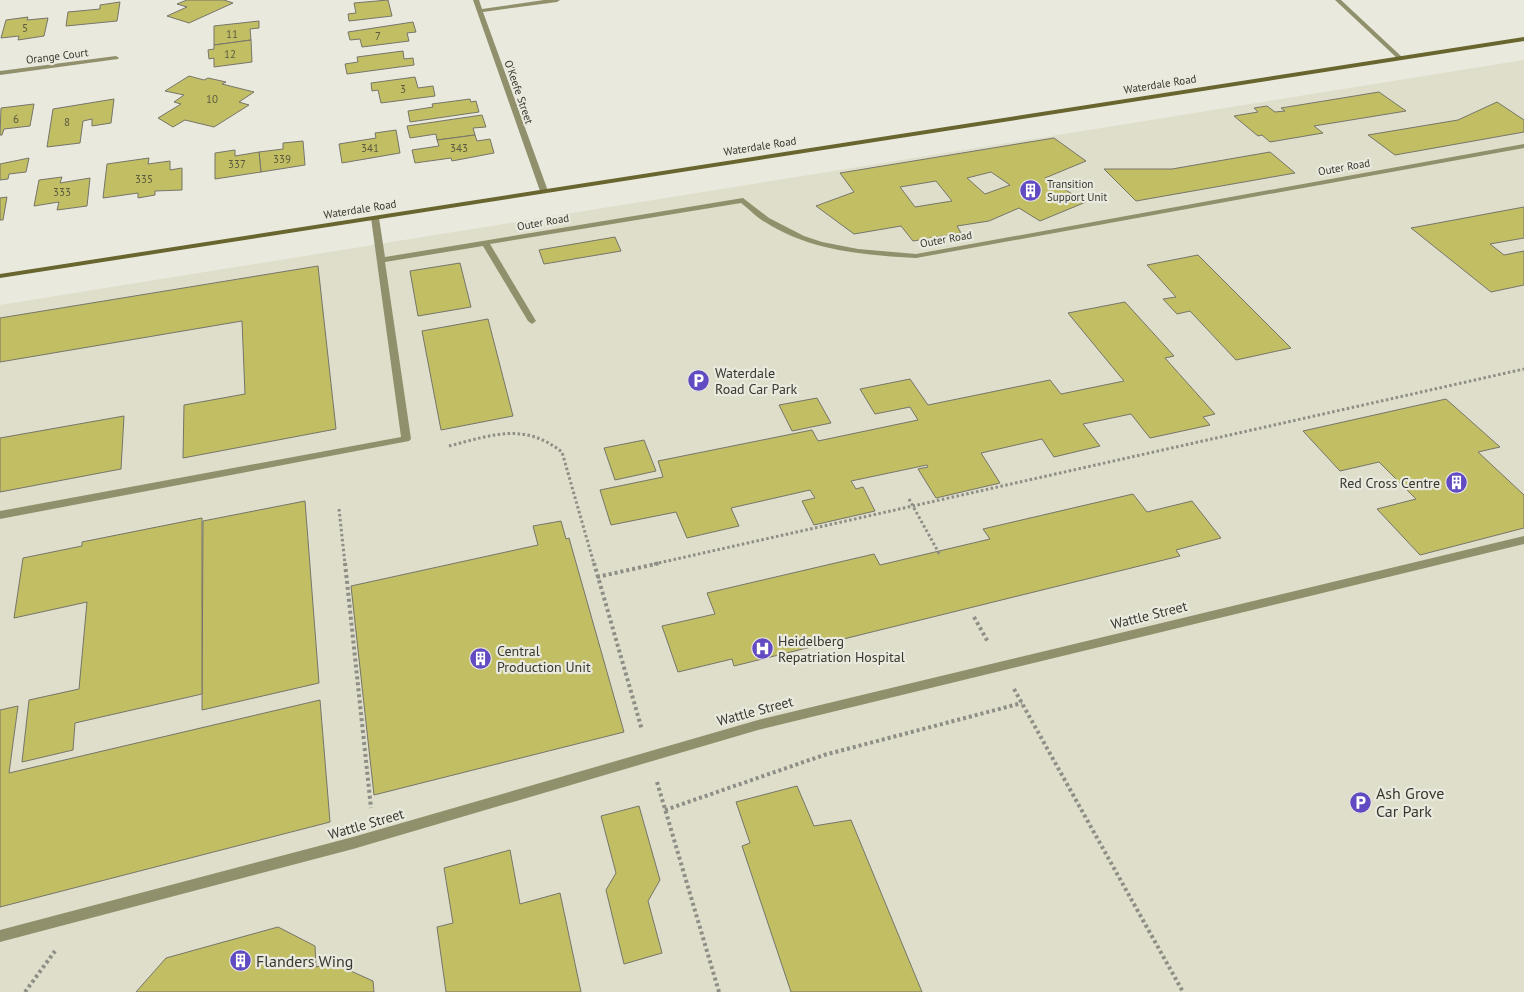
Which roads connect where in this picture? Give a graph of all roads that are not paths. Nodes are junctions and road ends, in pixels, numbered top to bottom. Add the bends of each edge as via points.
1 (476, 0) edge
2 (557, 0) edge
3 (1338, 0) edge
4 (480, 10) junction
5 (1523, 40) edge
6 (116, 58) dead end
7 (1400, 58) junction
8 (0, 73) edge
9 (1524, 146) edge
10 (544, 191) junction
11 (375, 218) junction
12 (485, 243) junction
13 (382, 260) junction
14 (0, 276) edge
15 (532, 322) dead end
16 (0, 515) edge
17 (1524, 540) edge
18 (0, 936) edge

1 - 4 street, O'Keefe Street
2 - 4 street
3 - 7 street
4 - 10 street, O'Keefe Street
5 - 7 street, Waterdale Road
6 - 8 street, Orange Court
7 - 10 street, Waterdale Road
9 - 12 street, Outer Road via 916,256 870,254 811,242 766,220 743,200
10 - 11 street, Waterdale Road
11 - 13 street
11 - 14 street, Waterdale Road
12 - 13 street, Outer Road
12 - 15 street
13 - 16 street via 406,439
17 - 18 street, Wattle Street via 758,725 354,843

